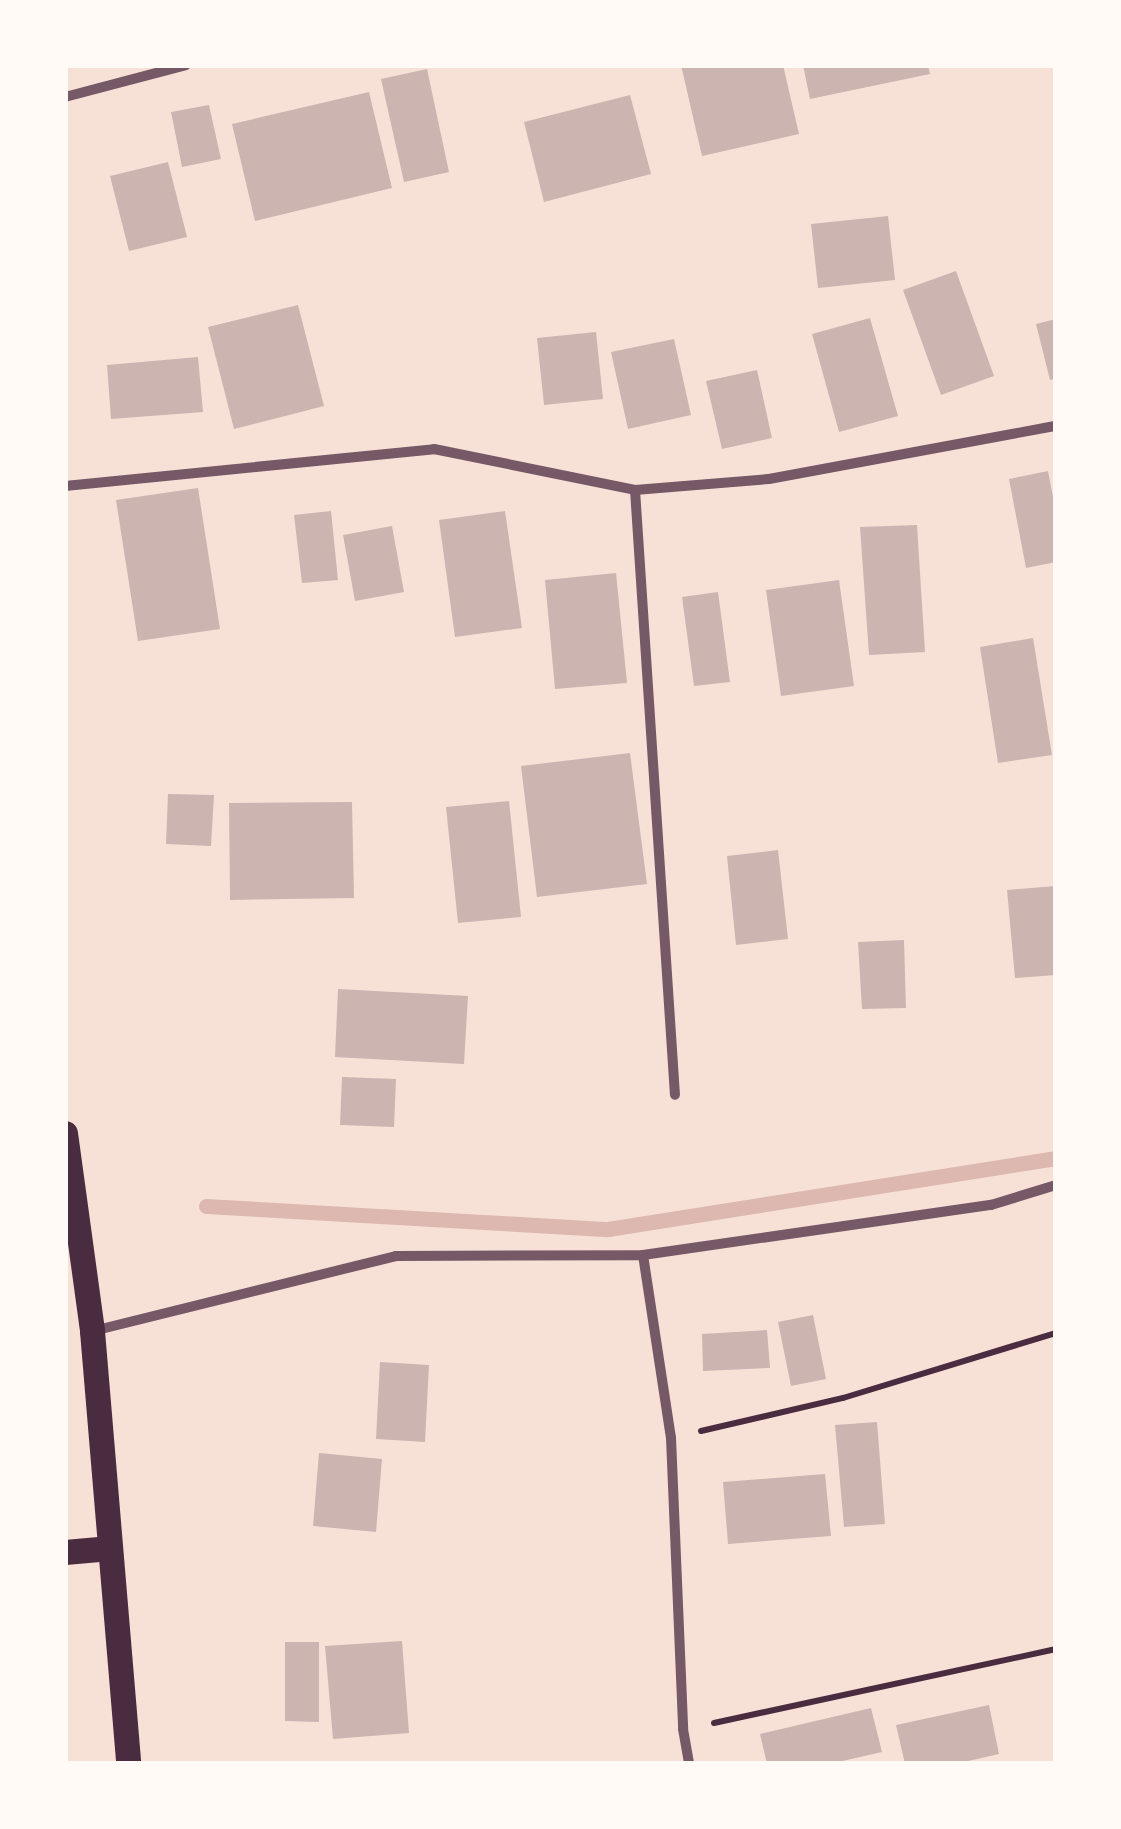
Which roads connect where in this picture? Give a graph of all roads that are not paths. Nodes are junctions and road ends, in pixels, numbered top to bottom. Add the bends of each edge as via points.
1 (186, 65) edge
2 (65, 96) edge
3 (1056, 426) edge
4 (65, 486) edge
5 (635, 490) junction
6 (675, 1096) dead end
7 (65, 1133) edge
8 (1056, 1185) edge
9 (642, 1255) junction
10 (92, 1331) junction
11 (110, 1548) junction
12 (65, 1552) edge
13 (128, 1764) edge
14 (690, 1764) edge

1 - 2 street
3 - 5 street via 769,479
4 - 5 street via 434,449
5 - 6 street
7 - 10 main road
8 - 9 street via 991,1205
9 - 10 street via 396,1256
9 - 14 street via 671,1438
10 - 11 main road
11 - 12 main road
11 - 13 main road

